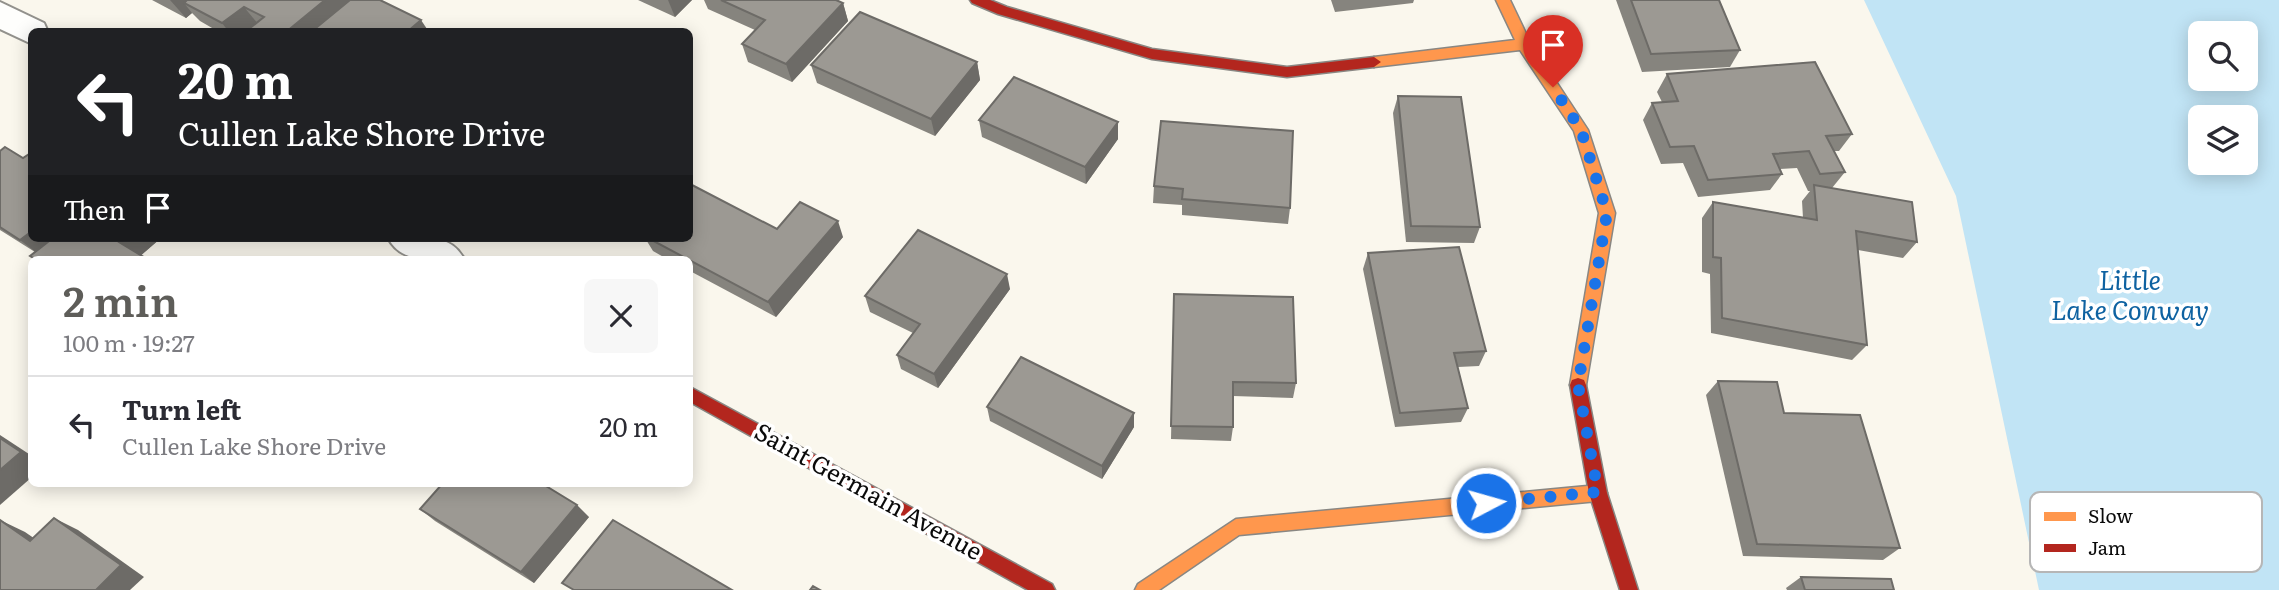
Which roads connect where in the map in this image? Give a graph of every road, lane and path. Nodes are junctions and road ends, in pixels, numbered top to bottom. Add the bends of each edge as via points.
1 (977, 0) edge
2 (1503, 0) edge
3 (0, 14) edge
4 (28, 30) edge
5 (1524, 44) junction
6 (414, 242) edge
7 (440, 256) edge
8 (693, 396) edge
9 (1598, 492) junction
10 (1046, 590) edge
11 (1144, 590) edge
12 (1629, 590) edge

1 - 5 street via 1152,54 1287,72
2 - 5 street
3 - 4 street
5 - 9 street via 1581,130 1607,213 1578,385
6 - 7 street
8 - 10 street, Saint Germain Avenue
9 - 11 street via 1236,527
9 - 12 street

